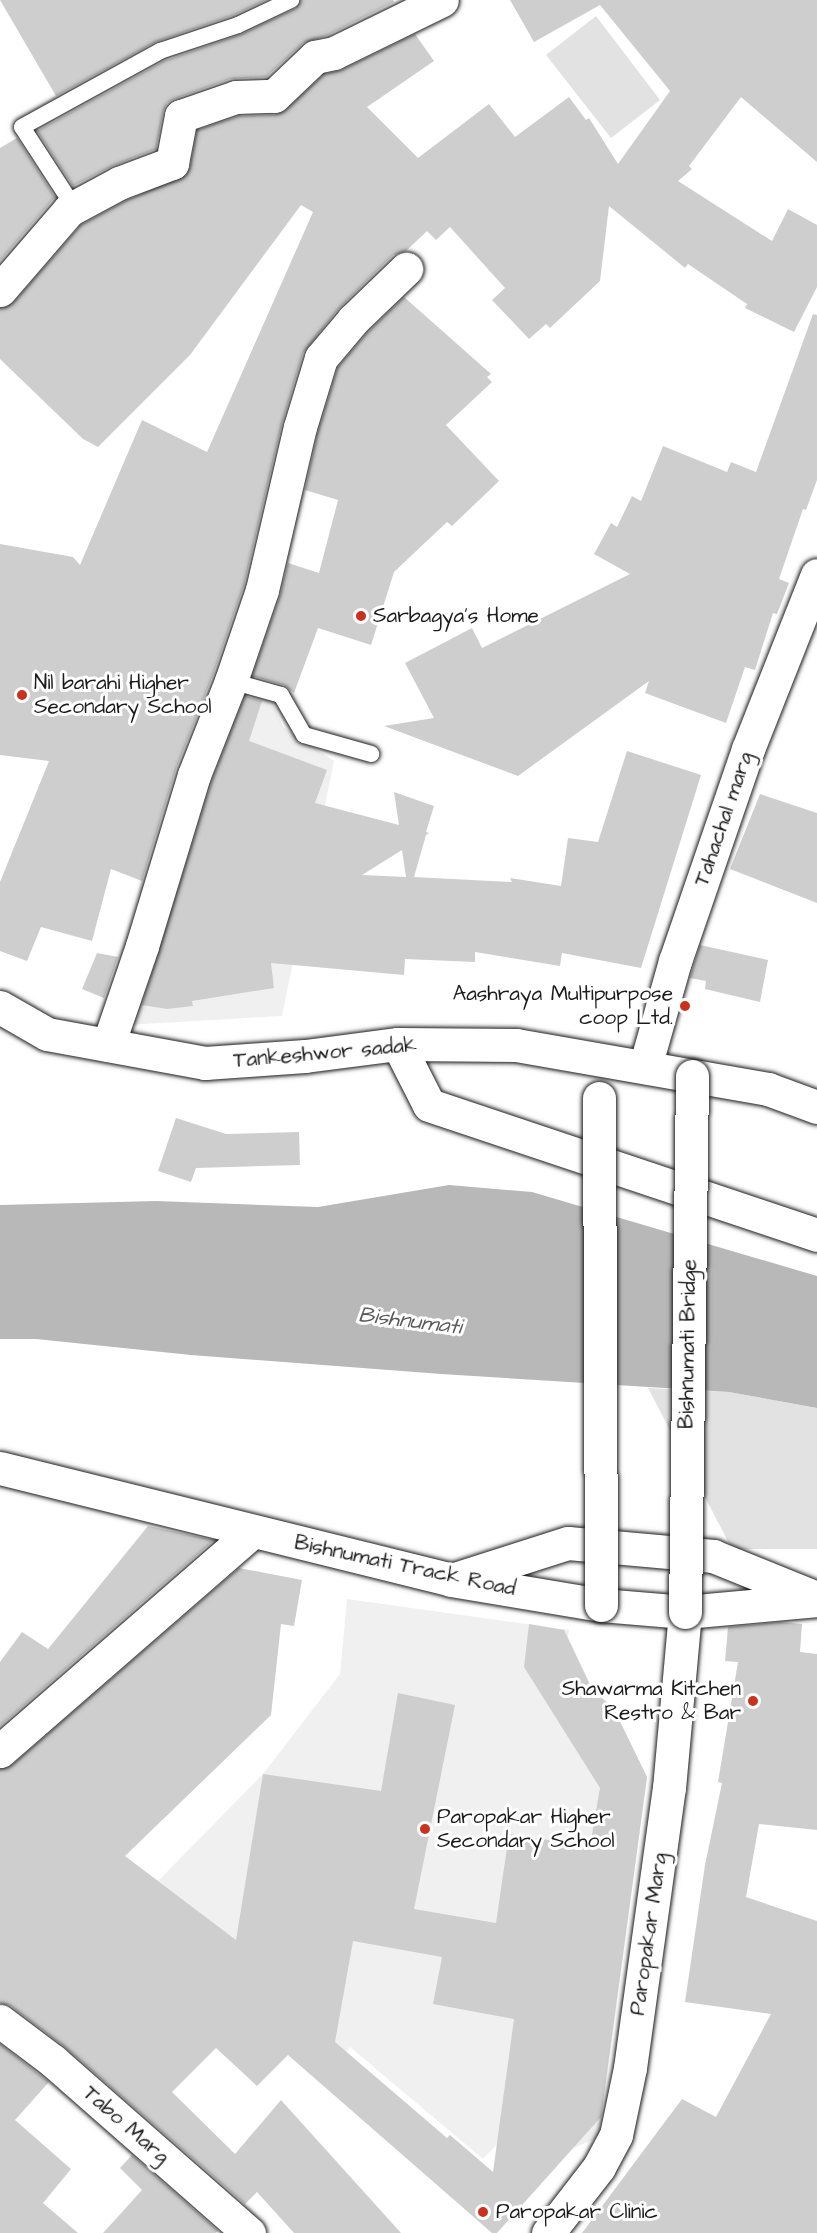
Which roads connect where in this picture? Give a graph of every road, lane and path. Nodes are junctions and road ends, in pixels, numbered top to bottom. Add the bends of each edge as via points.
1 (291, 0) edge
2 (442, 0) edge
3 (74, 207) junction
4 (406, 269) dead end
5 (0, 290) edge
6 (817, 575) edge
7 (231, 681) junction
8 (371, 754) dead end
9 (0, 1007) edge
10 (47, 1034) junction
11 (0, 1035) edge
12 (398, 1044) junction
13 (108, 1045) junction
14 (606, 1060) junction
15 (645, 1067) junction
16 (692, 1076) junction
17 (817, 1107) edge
18 (817, 1235) edge
19 (0, 1468) edge
20 (252, 1532) junction
21 (451, 1580) junction
22 (817, 1599) edge
23 (601, 1605) junction
24 (685, 1612) junction
25 (0, 1752) edge
26 (0, 2021) edge
27 (249, 2233) edge
28 (548, 2233) edge

1 - 3 lane via 238,25 160,51 22,128
2 - 3 main road via 334,53 315,57 274,96 236,97 181,116 172,163 119,183
3 - 5 main road
4 - 7 main road via 353,320 321,358 300,427 262,590
6 - 15 main road, Tahachal marg via 748,748 675,961
7 - 8 lane via 281,695 304,735
7 - 13 main road via 194,775
9 - 10 main road
10 - 11 main road
10 - 13 main road, Tankeshwor sadak
12 - 13 main road, Tankeshwor sadak via 205,1064
12 - 14 main road, Tankeshwor sadak via 516,1045
12 - 18 main road via 429,1105
14 - 15 main road
14 - 23 main road, bridge via 599,1098
15 - 16 main road
16 - 17 main road via 768,1089
16 - 24 main road, Bishnumati Bridge, bridge
19 - 20 main road, Bishnumati Track Road
20 - 21 main road, Bishnumati Track Road
20 - 25 main road
21 - 22 main road via 568,1543 713,1556
21 - 23 main road, Bishnumati Track Road
22 - 24 main road, Bishnumati Track Road
23 - 24 main road, Bishnumati Track Road
24 - 28 main road, Paropakar Marg via 667,1799 630,2068 616,2134 599,2167
26 - 27 main road, Tabo Marg via 53,2061

